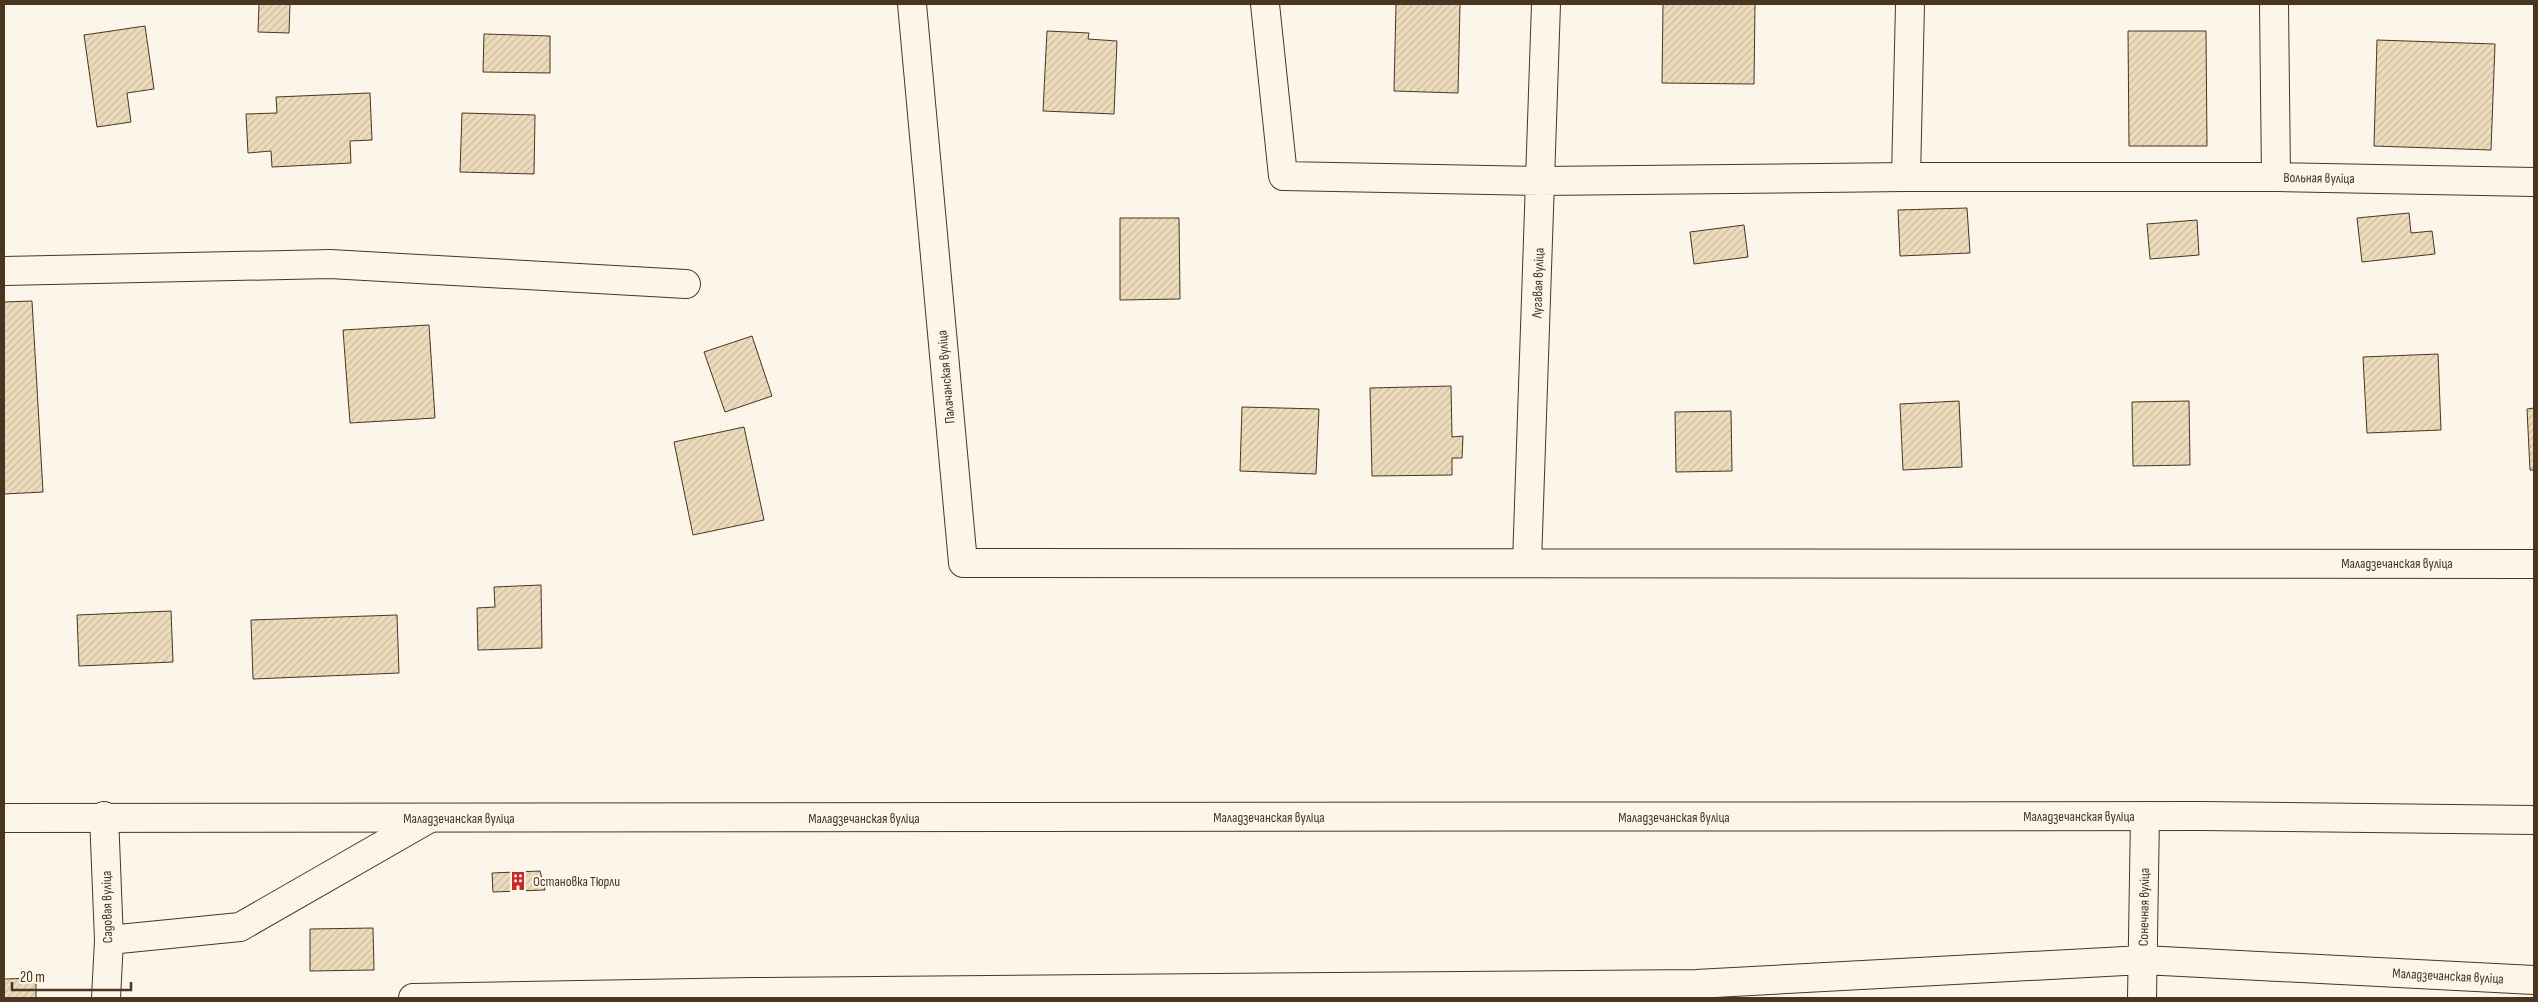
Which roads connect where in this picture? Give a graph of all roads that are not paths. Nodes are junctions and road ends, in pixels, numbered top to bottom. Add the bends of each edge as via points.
1 (912, 4) edge
2 (1265, 4) edge
3 (1546, 4) edge
4 (1910, 4) edge
5 (2274, 4) edge
6 (1906, 177) junction
7 (2276, 177) junction
8 (1542, 181) junction
9 (2534, 182) edge
10 (4, 270) edge
11 (686, 284) dead end
12 (1527, 563) junction
13 (1150, 564) joint
14 (2534, 564) edge
15 (104, 816) junction
16 (2145, 816) junction
17 (4, 818) edge
18 (430, 818) junction
19 (2534, 820) edge
20 (108, 940) junction
21 (2143, 960) junction
22 (2534, 980) edge
23 (1429, 992) edge
24 (752, 995) edge
25 (106, 998) edge
26 (412, 998) edge
27 (2142, 998) edge

1 - 13 street, Палачанская вуліца via 963,563
2 - 8 street via 1284,176
3 - 8 street, Лугавая вуліца
4 - 6 street
5 - 7 street, Вольная вуліца
6 - 7 street
6 - 8 street
7 - 9 street, Вольная вуліца
8 - 12 street, Лугавая вуліца
10 - 11 street via 330,264
12 - 13 street, Маладзечанская вуліца
12 - 14 street, Маладзечанская вуліца
15 - 17 street, Маладзечанская вуліца
15 - 18 street, Маладзечанская вуліца
15 - 20 street, Садовая вуліца
16 - 18 street, Маладзечанская вуліца
16 - 19 street, Маладзечанская вуліца
16 - 21 street, Сонечная вуліца
18 - 20 street via 240,927
20 - 25 street, Садовая вуліца
21 - 22 street, Маладзечанская вуліца
21 - 23 street, Маладзечанская вуліца via 1696,984
21 - 27 street, Сонечная вуліца
23 - 24 street, Маладзечанская вуліца
24 - 26 street, Маладзечанская вуліца

